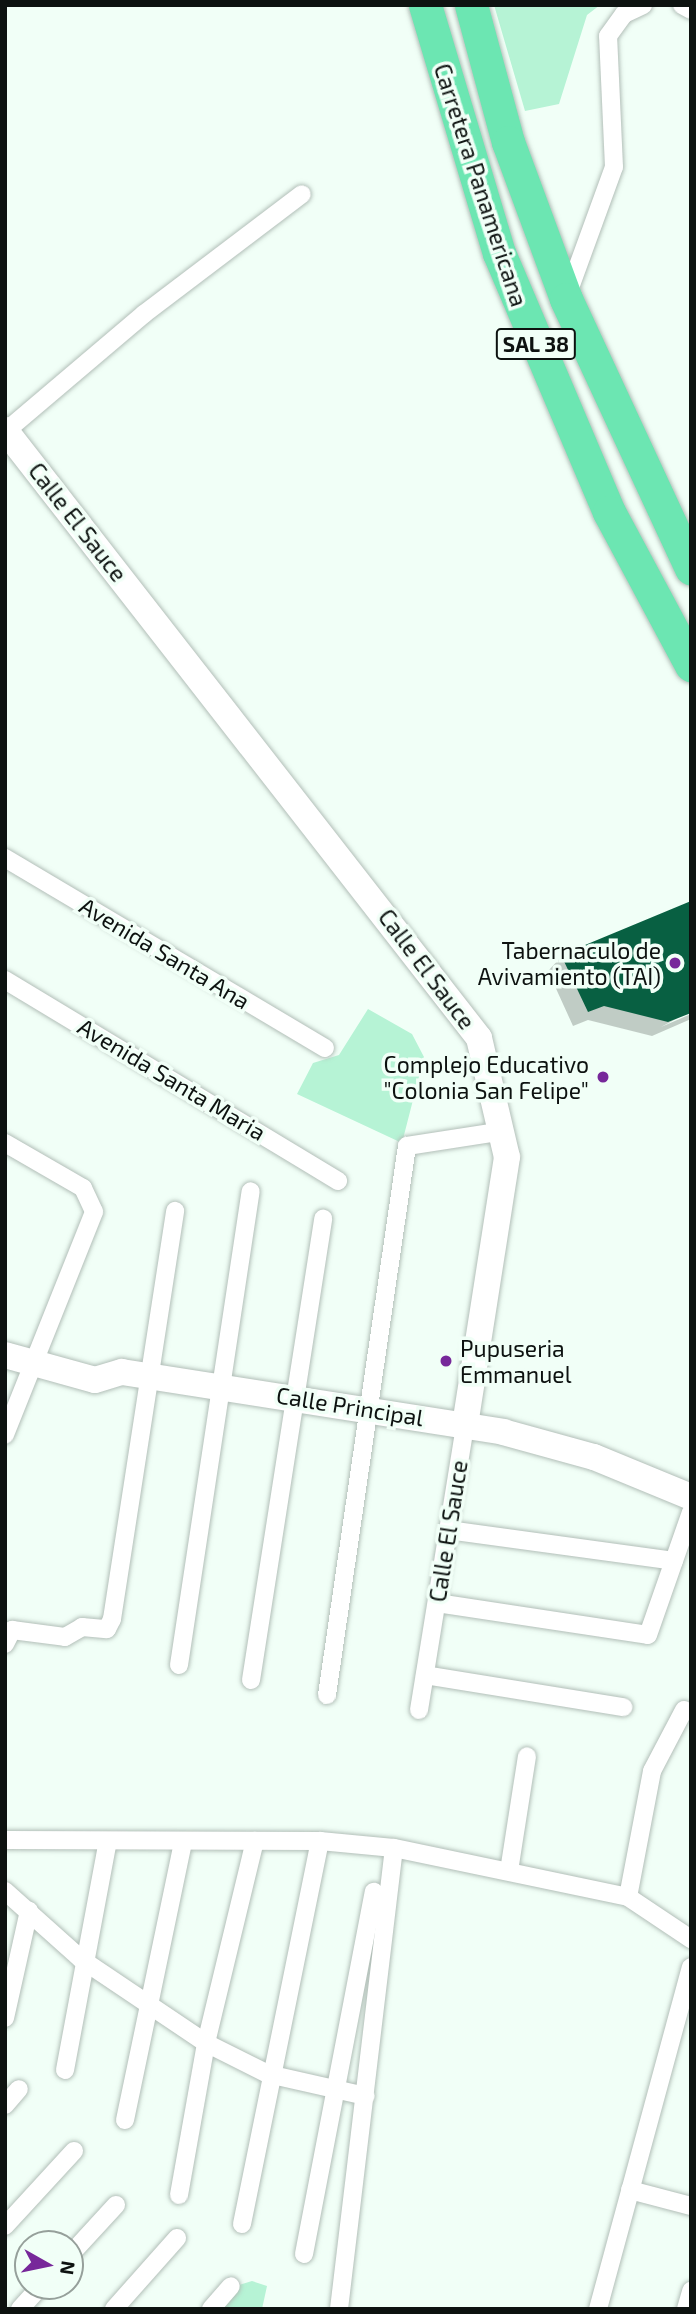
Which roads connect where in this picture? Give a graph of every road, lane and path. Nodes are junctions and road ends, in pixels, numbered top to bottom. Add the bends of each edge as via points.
1 (425, 5) edge
2 (471, 5) edge
3 (643, 5) edge
4 (682, 5) edge
5 (691, 10) edge
6 (302, 194) dead end
7 (566, 299) junction
8 (6, 430) edge
9 (651, 487) junction
10 (608, 512) junction
11 (689, 565) edge
12 (648, 588) junction
13 (691, 664) edge
14 (5, 858) edge
15 (5, 980) edge
16 (325, 1048) dead end
17 (505, 1130) junction
18 (5, 1143) edge
19 (338, 1181) dead end
20 (251, 1191) dead end
21 (174, 1211) dead end
22 (323, 1219) dead end
23 (5, 1354) edge
24 (37, 1361) junction
25 (149, 1376) junction
26 (222, 1387) junction
27 (295, 1397) junction
28 (372, 1410) junction
29 (465, 1425) junction
30 (5, 1435) edge
31 (691, 1497) edge
32 (691, 1512) edge
33 (449, 1530) junction
34 (674, 1561) junction
35 (437, 1603) junction
36 (5, 1644) edge
37 (179, 1665) dead end
38 (425, 1675) junction
39 (251, 1680) dead end
40 (327, 1695) dead end
41 (623, 1707) dead end
42 (683, 1709) edge
43 (419, 1710) dead end
44 (527, 1756) dead end
45 (5, 1840) edge
46 (108, 1841) junction
47 (256, 1841) junction
48 (320, 1841) junction
49 (183, 1842) junction
50 (394, 1848) junction
51 (509, 1871) junction
52 (5, 1891) edge
53 (374, 1892) dead end
54 (628, 1897) junction
55 (29, 1911) junction
56 (691, 1939) edge
57 (81, 1959) junction
58 (691, 1967) edge
59 (145, 2007) junction
60 (5, 2018) edge
61 (206, 2043) junction
62 (65, 2070) dead end
63 (268, 2074) junction
64 (19, 2089) dead end
65 (332, 2091) junction
66 (366, 2096) junction
67 (5, 2105) edge
68 (125, 2120) dead end
69 (74, 2151) dead end
70 (630, 2190) junction
71 (179, 2195) dead end
72 (116, 2204) dead end
73 (691, 2206) edge
74 (242, 2224) dead end
75 (5, 2226) edge
76 (177, 2238) dead end
77 (84, 2239) edge
78 (304, 2254) dead end
79 (231, 2286) dead end
80 (691, 2291) edge
81 (114, 2309) edge
82 (211, 2309) edge
83 (339, 2309) edge
84 (598, 2309) edge
85 (686, 2309) edge

1 - 10 highway, Carretera Panamericana / SAL 38 via 499,253
2 - 7 highway, Carretera Panamericana / SAL 38 via 508,142
3 - 7 street via 624,14 608,36 610,192
4 - 5 street
6 - 8 street via 144,314
7 - 9 highway, Carretera Panamericana / SAL 38
8 - 17 street, Calle El Sauce via 455,1002 479,1038
9 - 10 highway via 638,508
9 - 11 highway, Carretera Panamericana / SAL 38
10 - 12 highway, Carretera Panamericana / SAL 38
11 - 12 highway via 657,565
12 - 13 highway, Carretera Panamericana / SAL 38
14 - 16 street, Avenida Santa Ana
15 - 19 street, Avenida Santa Maria
17 - 28 street via 407,1146
17 - 29 street, Calle El Sauce via 506,1168
18 - 24 street via 83,1188 94,1212
20 - 26 street
21 - 25 street
22 - 27 street
23 - 24 street, Calle Principal
24 - 25 street, Calle Principal via 95,1380 117,1371
24 - 30 street
25 - 26 street, Calle Principal
25 - 36 street via 107,1629 82,1627 65,1637 12,1630
26 - 27 street, Calle Principal
26 - 37 street
27 - 28 street, Calle Principal
27 - 39 street
28 - 29 street, Calle Principal
28 - 40 street
29 - 31 street, Calle Principal via 594,1457
29 - 33 street, Calle El Sauce
32 - 34 street
33 - 34 street
33 - 35 street, Calle El Sauce
34 - 35 street via 648,1635
35 - 38 street, Calle El Sauce
38 - 41 street
38 - 43 street, Calle El Sauce
42 - 54 street via 652,1771
44 - 51 street
45 - 46 street
46 - 49 street
46 - 57 street
47 - 48 street
47 - 49 street
47 - 61 street
48 - 50 street
48 - 63 street
49 - 59 street
50 - 51 street
50 - 66 street
51 - 54 street
52 - 55 street
53 - 65 street
54 - 56 street
55 - 57 street
55 - 60 street
57 - 59 street
57 - 62 street
58 - 70 street
59 - 61 street
59 - 68 street
61 - 63 street
61 - 71 street
63 - 65 street
63 - 74 street
64 - 67 street
65 - 66 street
65 - 78 street
66 - 83 street
69 - 75 street
70 - 73 street
70 - 84 street
72 - 77 street
76 - 81 street
79 - 82 street
80 - 85 street

